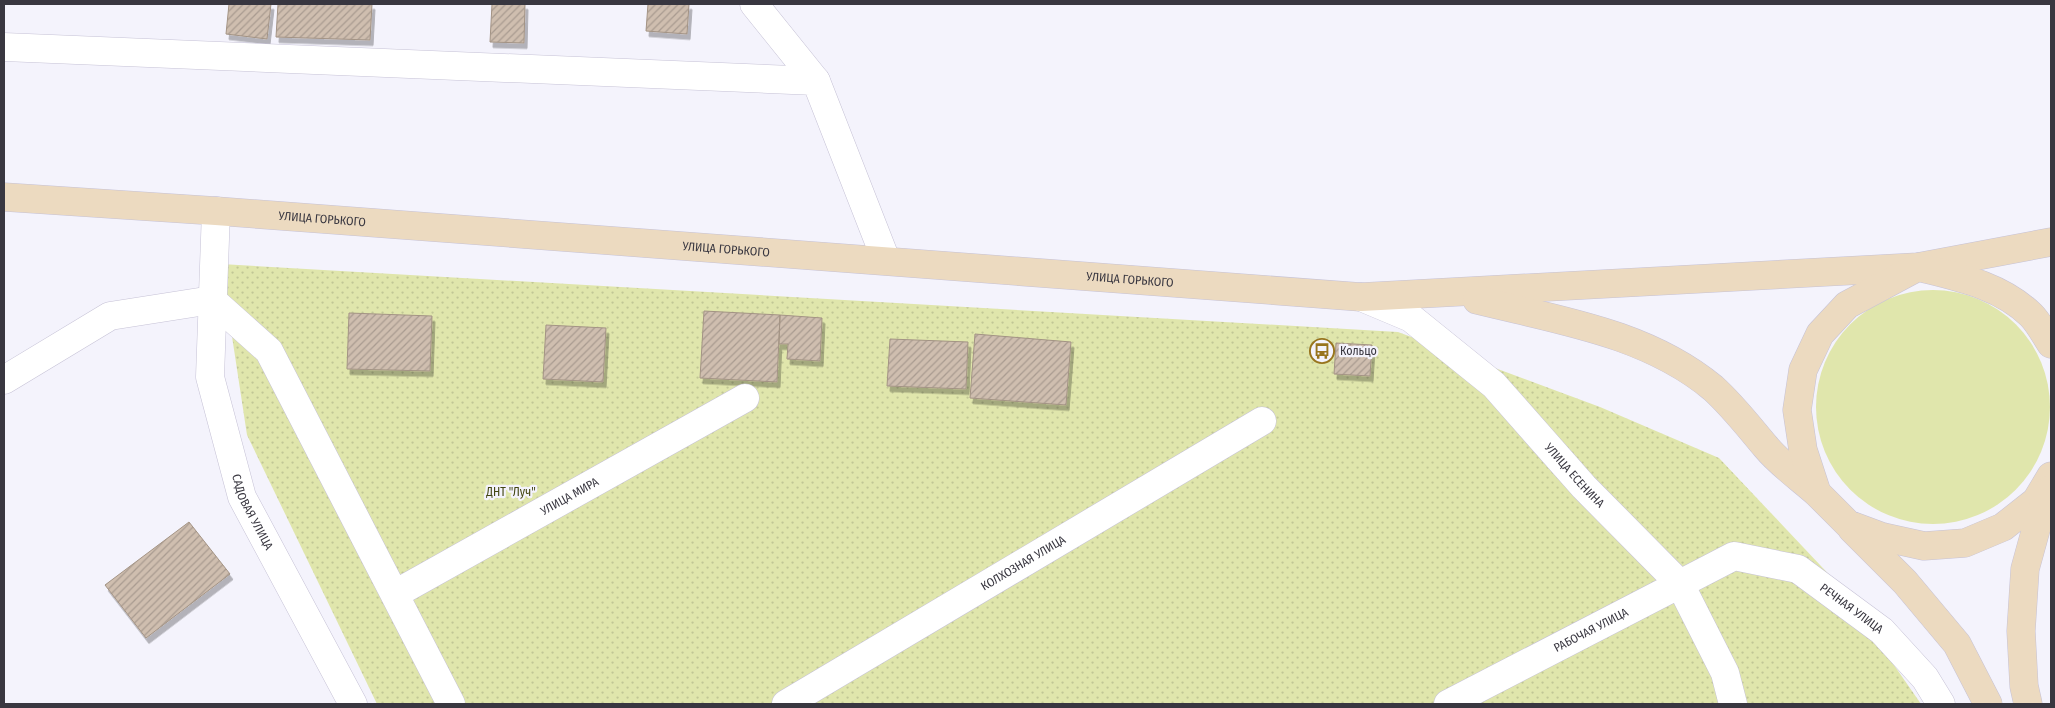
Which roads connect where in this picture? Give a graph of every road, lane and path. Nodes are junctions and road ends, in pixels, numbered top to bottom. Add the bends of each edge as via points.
1 (754, 4) edge
2 (4, 48) edge
3 (816, 82) junction
4 (4, 198) edge
5 (216, 210) junction
6 (2051, 242) edge
7 (886, 260) junction
8 (1918, 267) junction
9 (1447, 293) junction
10 (1361, 297) junction
11 (212, 300) junction
12 (2051, 344) edge
13 (4, 380) edge
14 (746, 398) dead end
15 (1262, 421) dead end
16 (2051, 476) edge
17 (2051, 485) edge
18 (1817, 493) junction
19 (1848, 524) junction
20 (1734, 556) joint
21 (1680, 584) junction
22 (395, 594) junction
23 (1459, 701) edge
24 (353, 704) edge
25 (451, 704) edge
26 (786, 704) edge
27 (1733, 704) edge
28 (1941, 704) edge
29 (1988, 704) edge
30 (2028, 704) edge

1 - 3 street
2 - 3 street
3 - 7 street
4 - 5 main road, УЛИЦА ГОРЬКОГО
5 - 7 main road, УЛИЦА ГОРЬКОГО
5 - 11 street, САДОВАЯ УЛИЦА
6 - 8 main road
7 - 10 main road, УЛИЦА ГОРЬКОГО
8 - 9 main road, УЛИЦА ГОРЬКОГО
8 - 12 main road via 1961,277 1999,291 2032,316
8 - 18 main road via 1847,305 1820,334 1803,370 1797,410 1803,450
9 - 10 main road, УЛИЦА ГОРЬКОГО
9 - 18 main road via 1576,324 1629,340 1671,360 1713,388 1767,449
10 - 21 street, УЛИЦА ЕСЕНИНА via 1411,318 1494,386 1584,487
11 - 13 street via 110,316
11 - 22 street via 269,351
11 - 24 street, САДОВАЯ УЛИЦА via 210,377 242,497
14 - 22 street, УЛИЦА МИРА
15 - 26 street, КОЛХОЗНАЯ УЛИЦА
16 - 19 main road via 2036,501 2003,527 1965,543 1924,546 1883,537
17 - 30 main road via 2025,569 2021,631
18 - 19 main road
19 - 29 main road via 1905,582 1957,644
20 - 21 street, РАБОЧАЯ УЛИЦА
20 - 28 street, РЕЧНАЯ УЛИЦА via 1798,569 1882,631 1925,678
21 - 23 street, РАБОЧАЯ УЛИЦА
21 - 27 street, УЛИЦА ЕСЕНИНА via 1725,672
22 - 25 street

